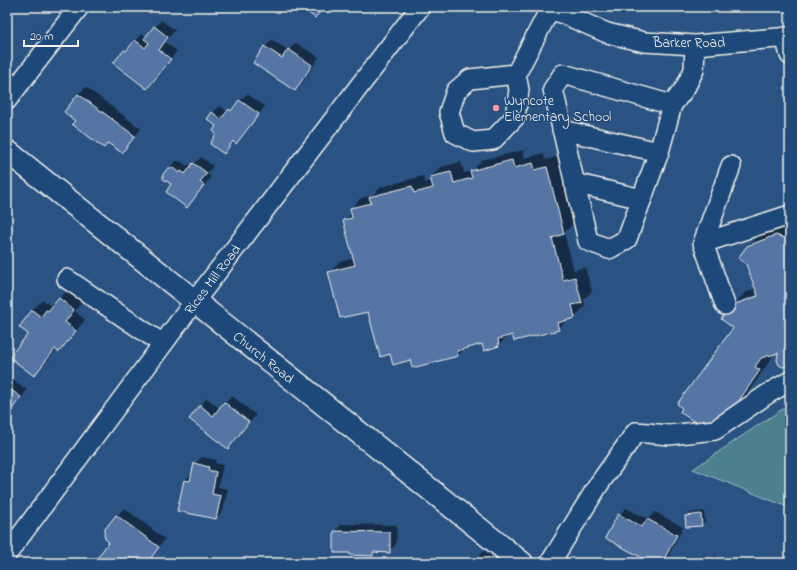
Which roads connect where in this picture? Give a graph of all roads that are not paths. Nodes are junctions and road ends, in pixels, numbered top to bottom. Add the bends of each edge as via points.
1 (79, 7) edge
2 (420, 7) edge
3 (549, 8) edge
4 (788, 43) edge
5 (695, 45) junction
6 (516, 74) dead end
7 (7, 100) edge
8 (672, 105) junction
9 (562, 130) junction
10 (7, 152) edge
11 (659, 152) junction
12 (731, 166) dead end
13 (574, 183) junction
14 (642, 198) junction
15 (790, 215) edge
16 (703, 243) junction
17 (67, 279) dead end
18 (194, 302) junction
19 (725, 305) dead end
20 (163, 344) junction
21 (790, 381) edge
22 (7, 554) edge
23 (522, 563) edge
24 (550, 563) edge

1 - 7 street
2 - 18 street, Rices Mill Road
3 - 5 street, Barker Road via 607,33 659,44
3 - 6 street
4 - 5 street, Barker Road
5 - 8 street via 694,70
8 - 9 street via 563,74 553,88
8 - 11 street
9 - 11 street
9 - 13 street
10 - 18 main road, Church Road
11 - 14 street
12 - 16 street
13 - 14 street
13 - 14 street via 588,241 609,249 627,239
15 - 16 street
16 - 19 street
17 - 20 street
18 - 20 street, Rices Mill Road
18 - 23 main road, Church Road
20 - 22 street, Rices Mill Road
21 - 24 street via 715,430 669,434 636,432 599,484

